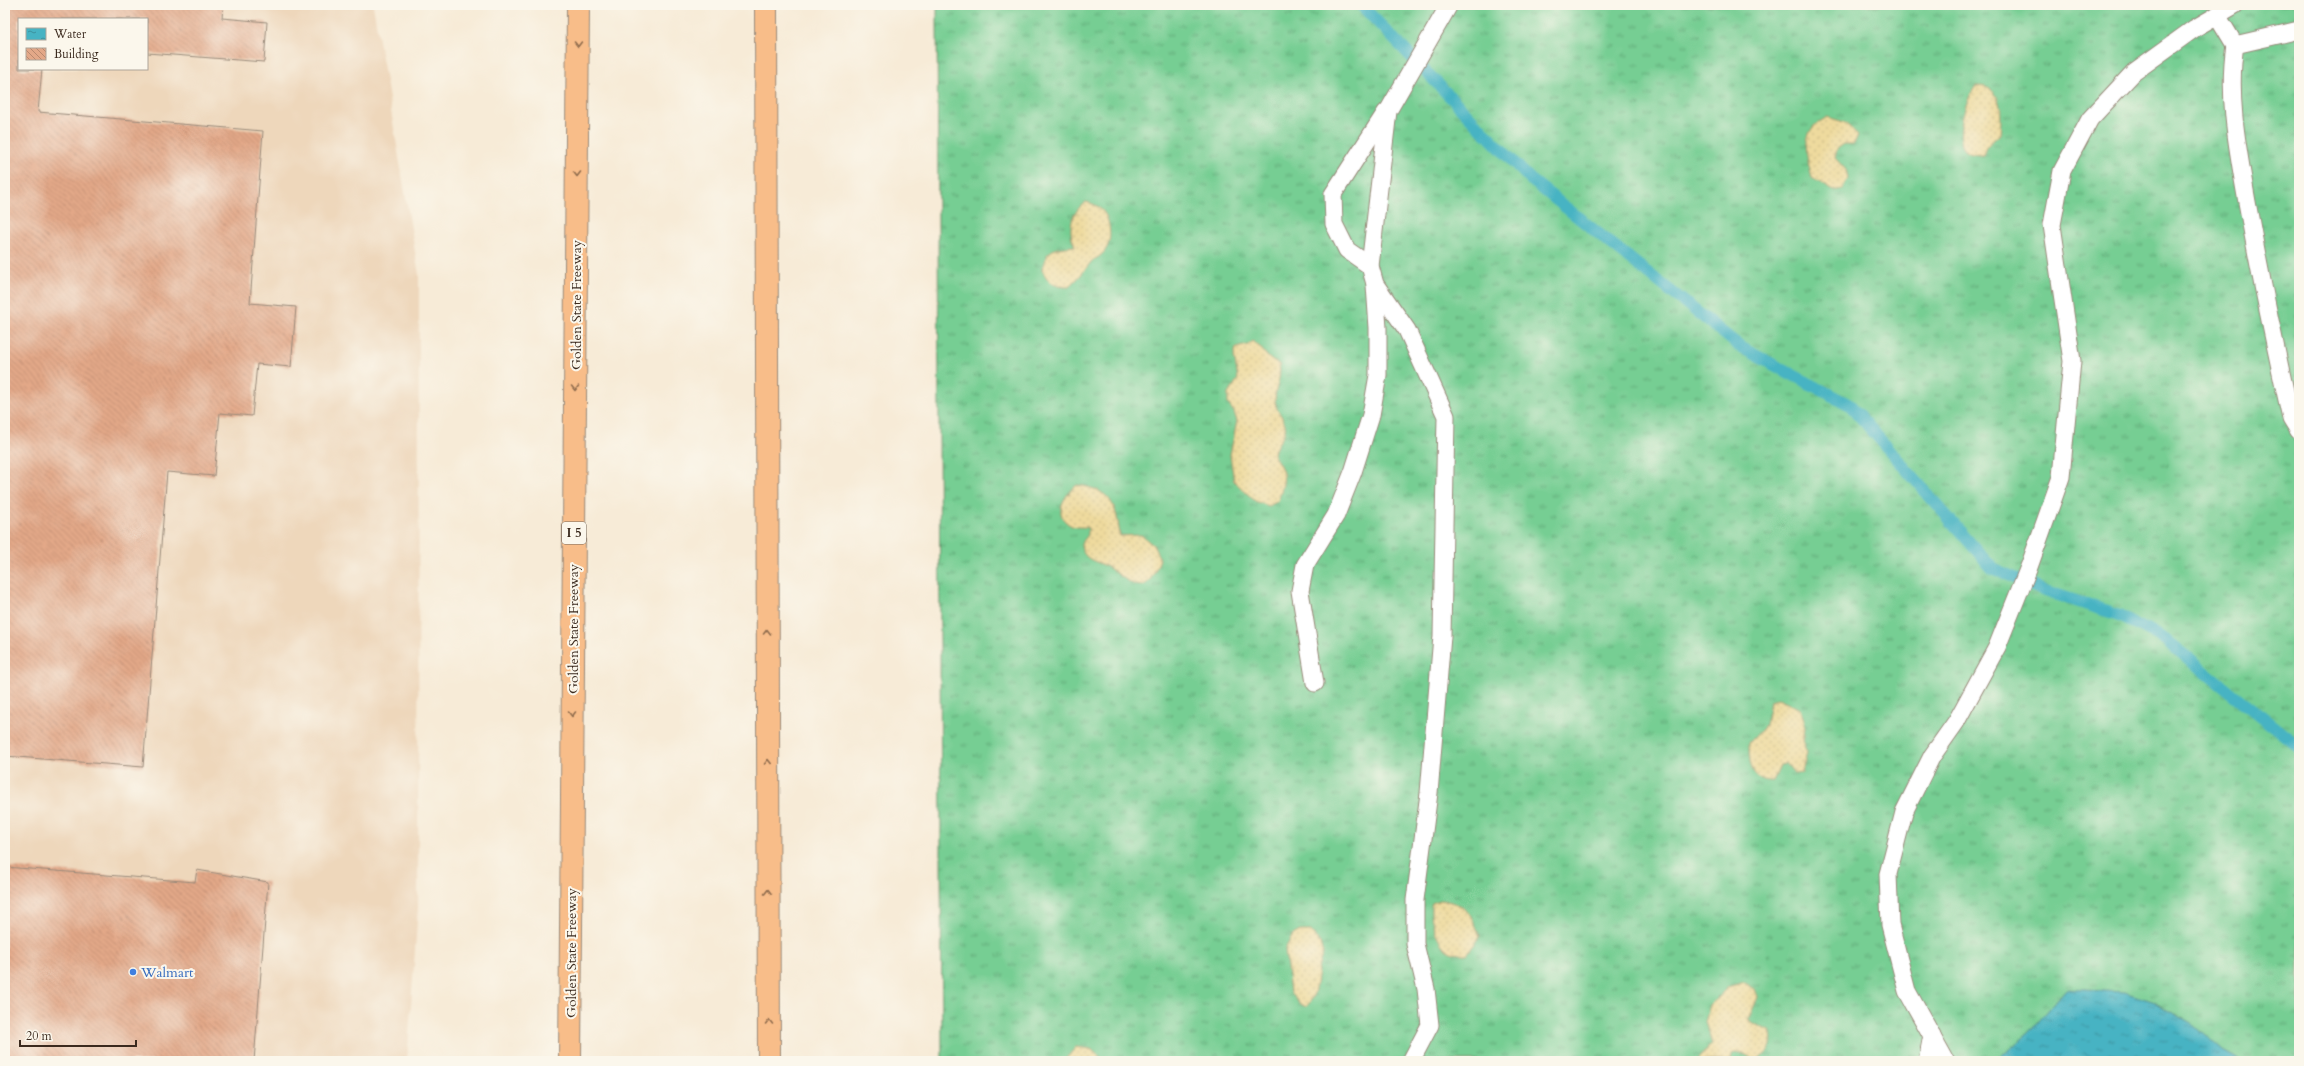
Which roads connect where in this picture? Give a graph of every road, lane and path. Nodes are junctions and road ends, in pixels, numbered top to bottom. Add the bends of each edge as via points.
1 (578, 5) edge
2 (766, 5) edge
3 (1449, 5) edge
4 (2235, 5) edge
5 (2217, 15) junction
6 (2299, 30) edge
7 (2235, 45) junction
8 (1388, 111) junction
9 (1370, 266) junction
10 (1375, 284) junction
11 (2299, 431) edge
12 (1314, 683) dead end
13 (1932, 1035) junction
14 (570, 1061) edge
15 (769, 1061) edge
16 (1411, 1061) edge
17 (1927, 1061) edge
18 (1946, 1061) edge

1 -> 14 highway, Golden State Freeway / I 5
15 -> 2 highway
3 - 8 lane
4 - 5 lane
5 - 7 lane
5 - 13 lane via 2134,72 2090,119 2062,171 2052,225 2072,361 2060,477 2029,568 1997,647 1956,722 1932,756 1904,812 1888,874 1890,925 1907,991
6 - 7 lane
7 - 11 lane via 2232,63 2235,129 2265,301 2291,418
8 - 9 lane
8 - 9 lane via 1333,194 1334,224 1347,250
9 - 10 lane
10 - 12 lane via 1378,375 1371,415 1336,515 1305,565 1300,591
10 - 16 lane via 1407,330 1446,416 1441,651 1429,793 1415,900 1415,944 1426,989 1430,1025
13 - 17 lane
13 - 18 lane

